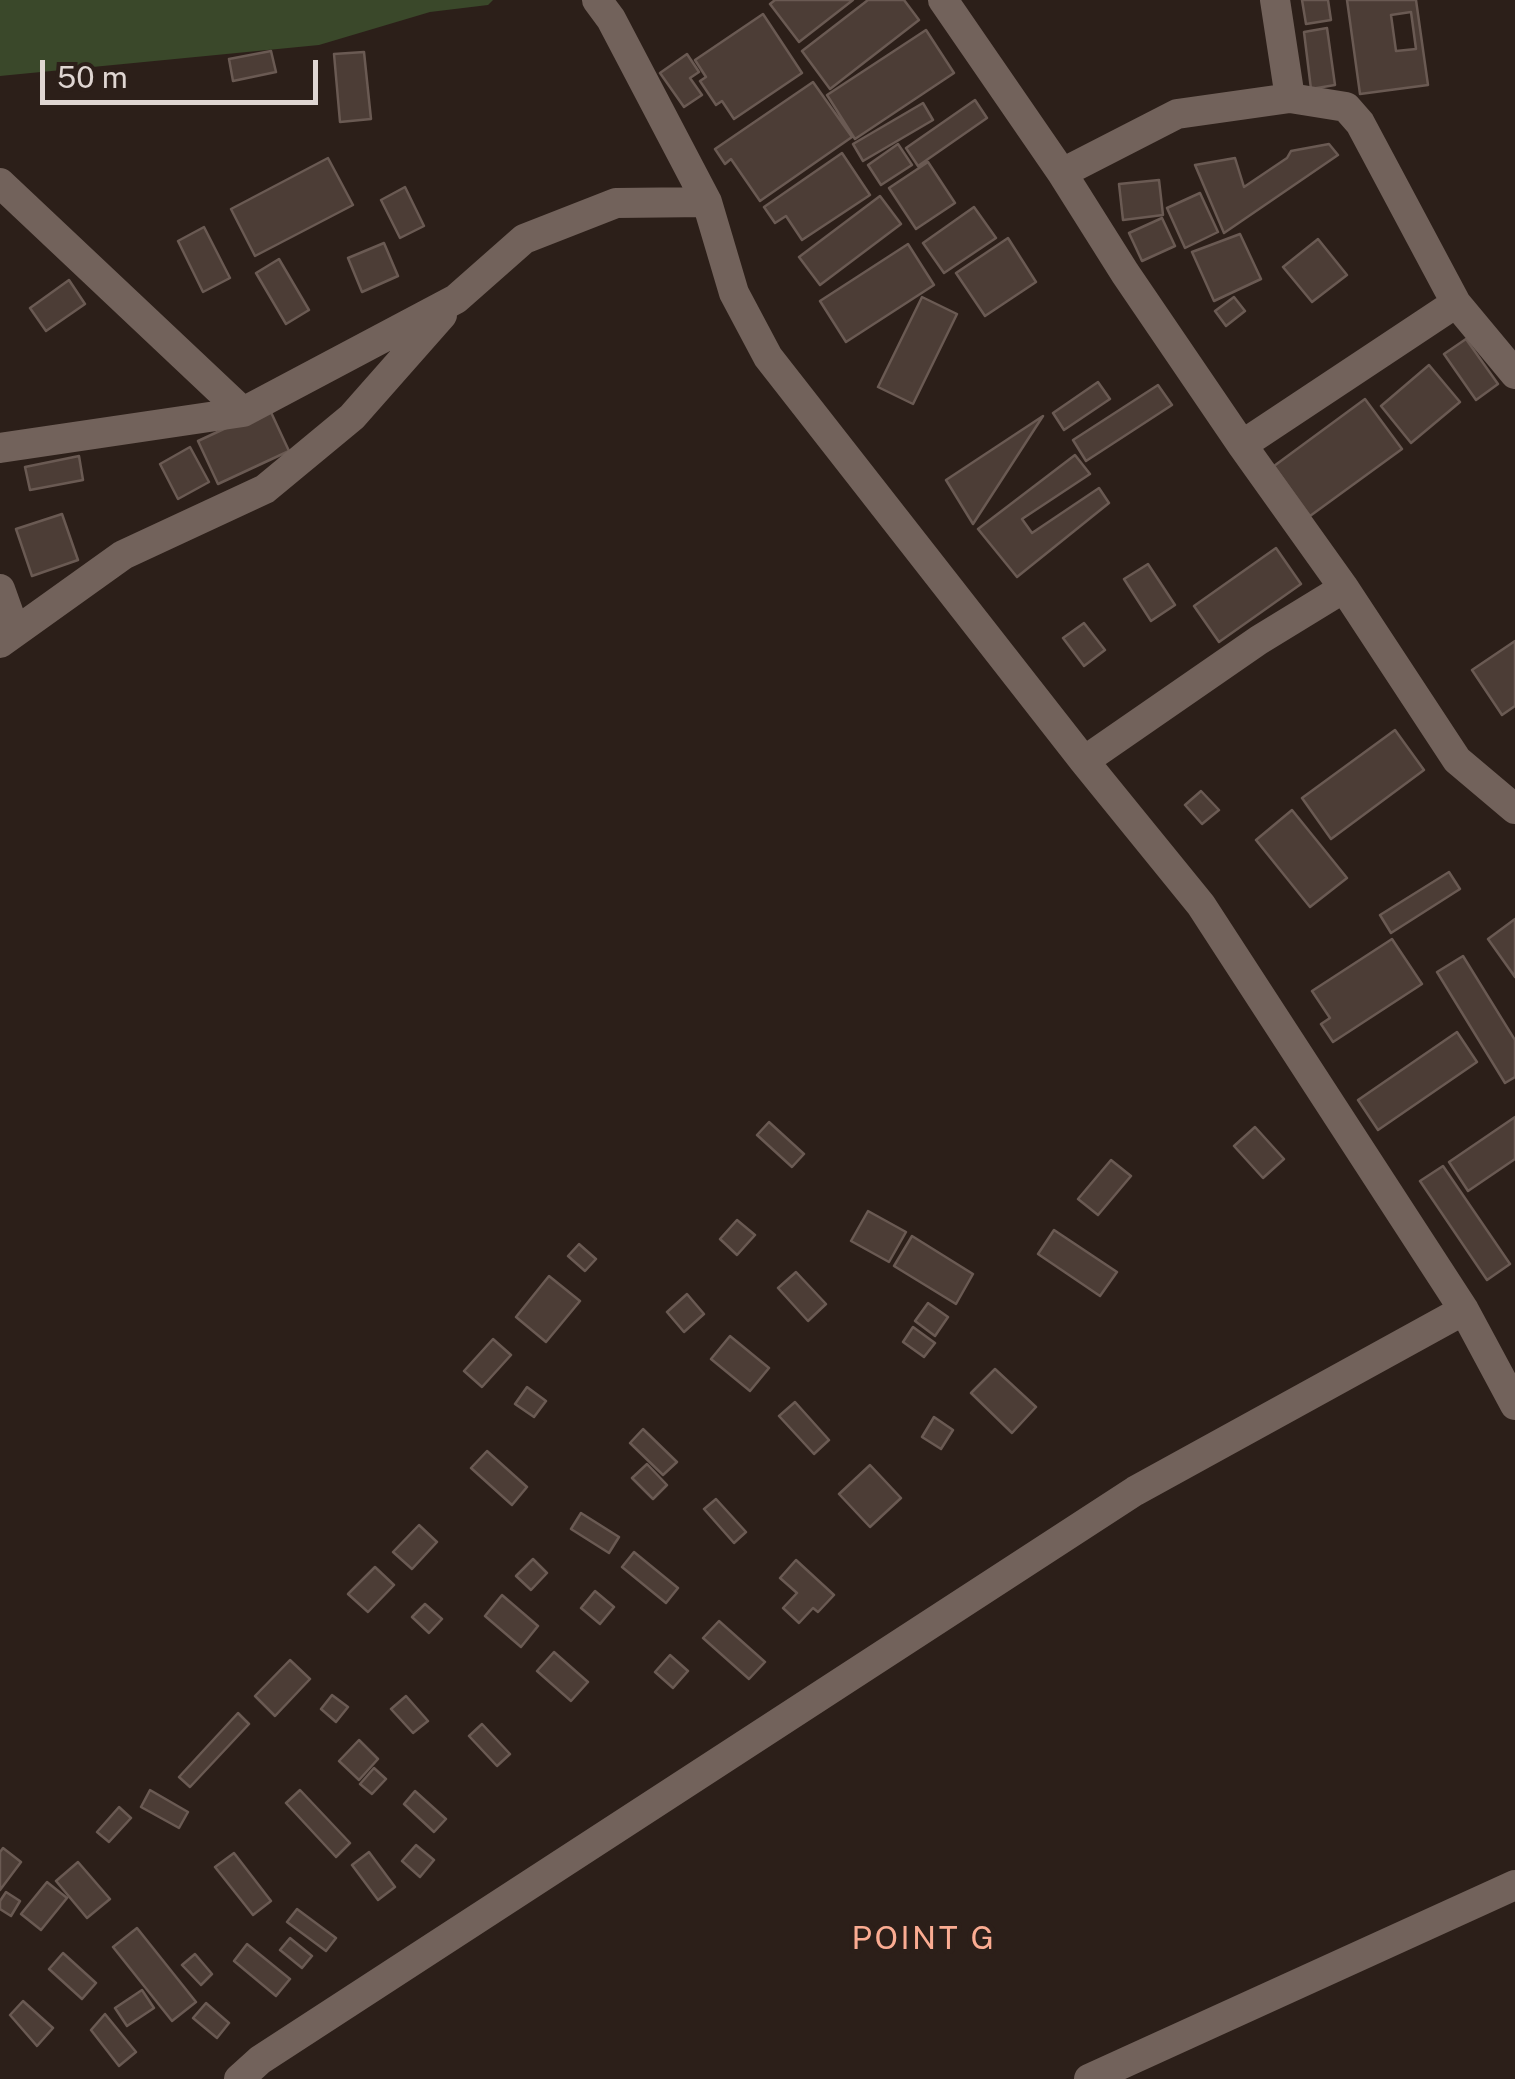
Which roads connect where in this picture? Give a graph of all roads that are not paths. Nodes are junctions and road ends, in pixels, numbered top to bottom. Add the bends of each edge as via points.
1 (597, 0) edge
2 (944, 0) edge
3 (1276, 0) edge
4 (1290, 98) junction
5 (1062, 173) junction
6 (0, 183) edge
7 (708, 202) junction
8 (456, 299) junction
9 (1456, 304) junction
10 (1515, 374) edge
11 (243, 412) junction
12 (1242, 445) junction
13 (0, 448) edge
14 (0, 588) edge
15 (1344, 588) junction
16 (7, 637) edge
17 (1084, 761) junction
18 (1515, 810) edge
19 (1464, 1310) junction
20 (1513, 1390) edge
21 (1515, 1885) edge
22 (239, 2079) edge
23 (1089, 2079) edge

1 - 7 street
2 - 5 street
3 - 4 street
4 - 5 street via 1176,114
4 - 9 street via 1346,107 1360,123
5 - 12 street
6 - 11 street
7 - 8 street via 616,203 524,240
7 - 17 street via 734,293 768,357
8 - 11 street
8 - 16 street via 352,417 265,488 124,555
9 - 10 street
9 - 12 street
11 - 13 street
12 - 15 street
14 - 16 street
15 - 17 street
15 - 18 street via 1457,760
17 - 19 street via 1201,905
19 - 20 street
19 - 22 street via 1119,1502
21 - 23 street

